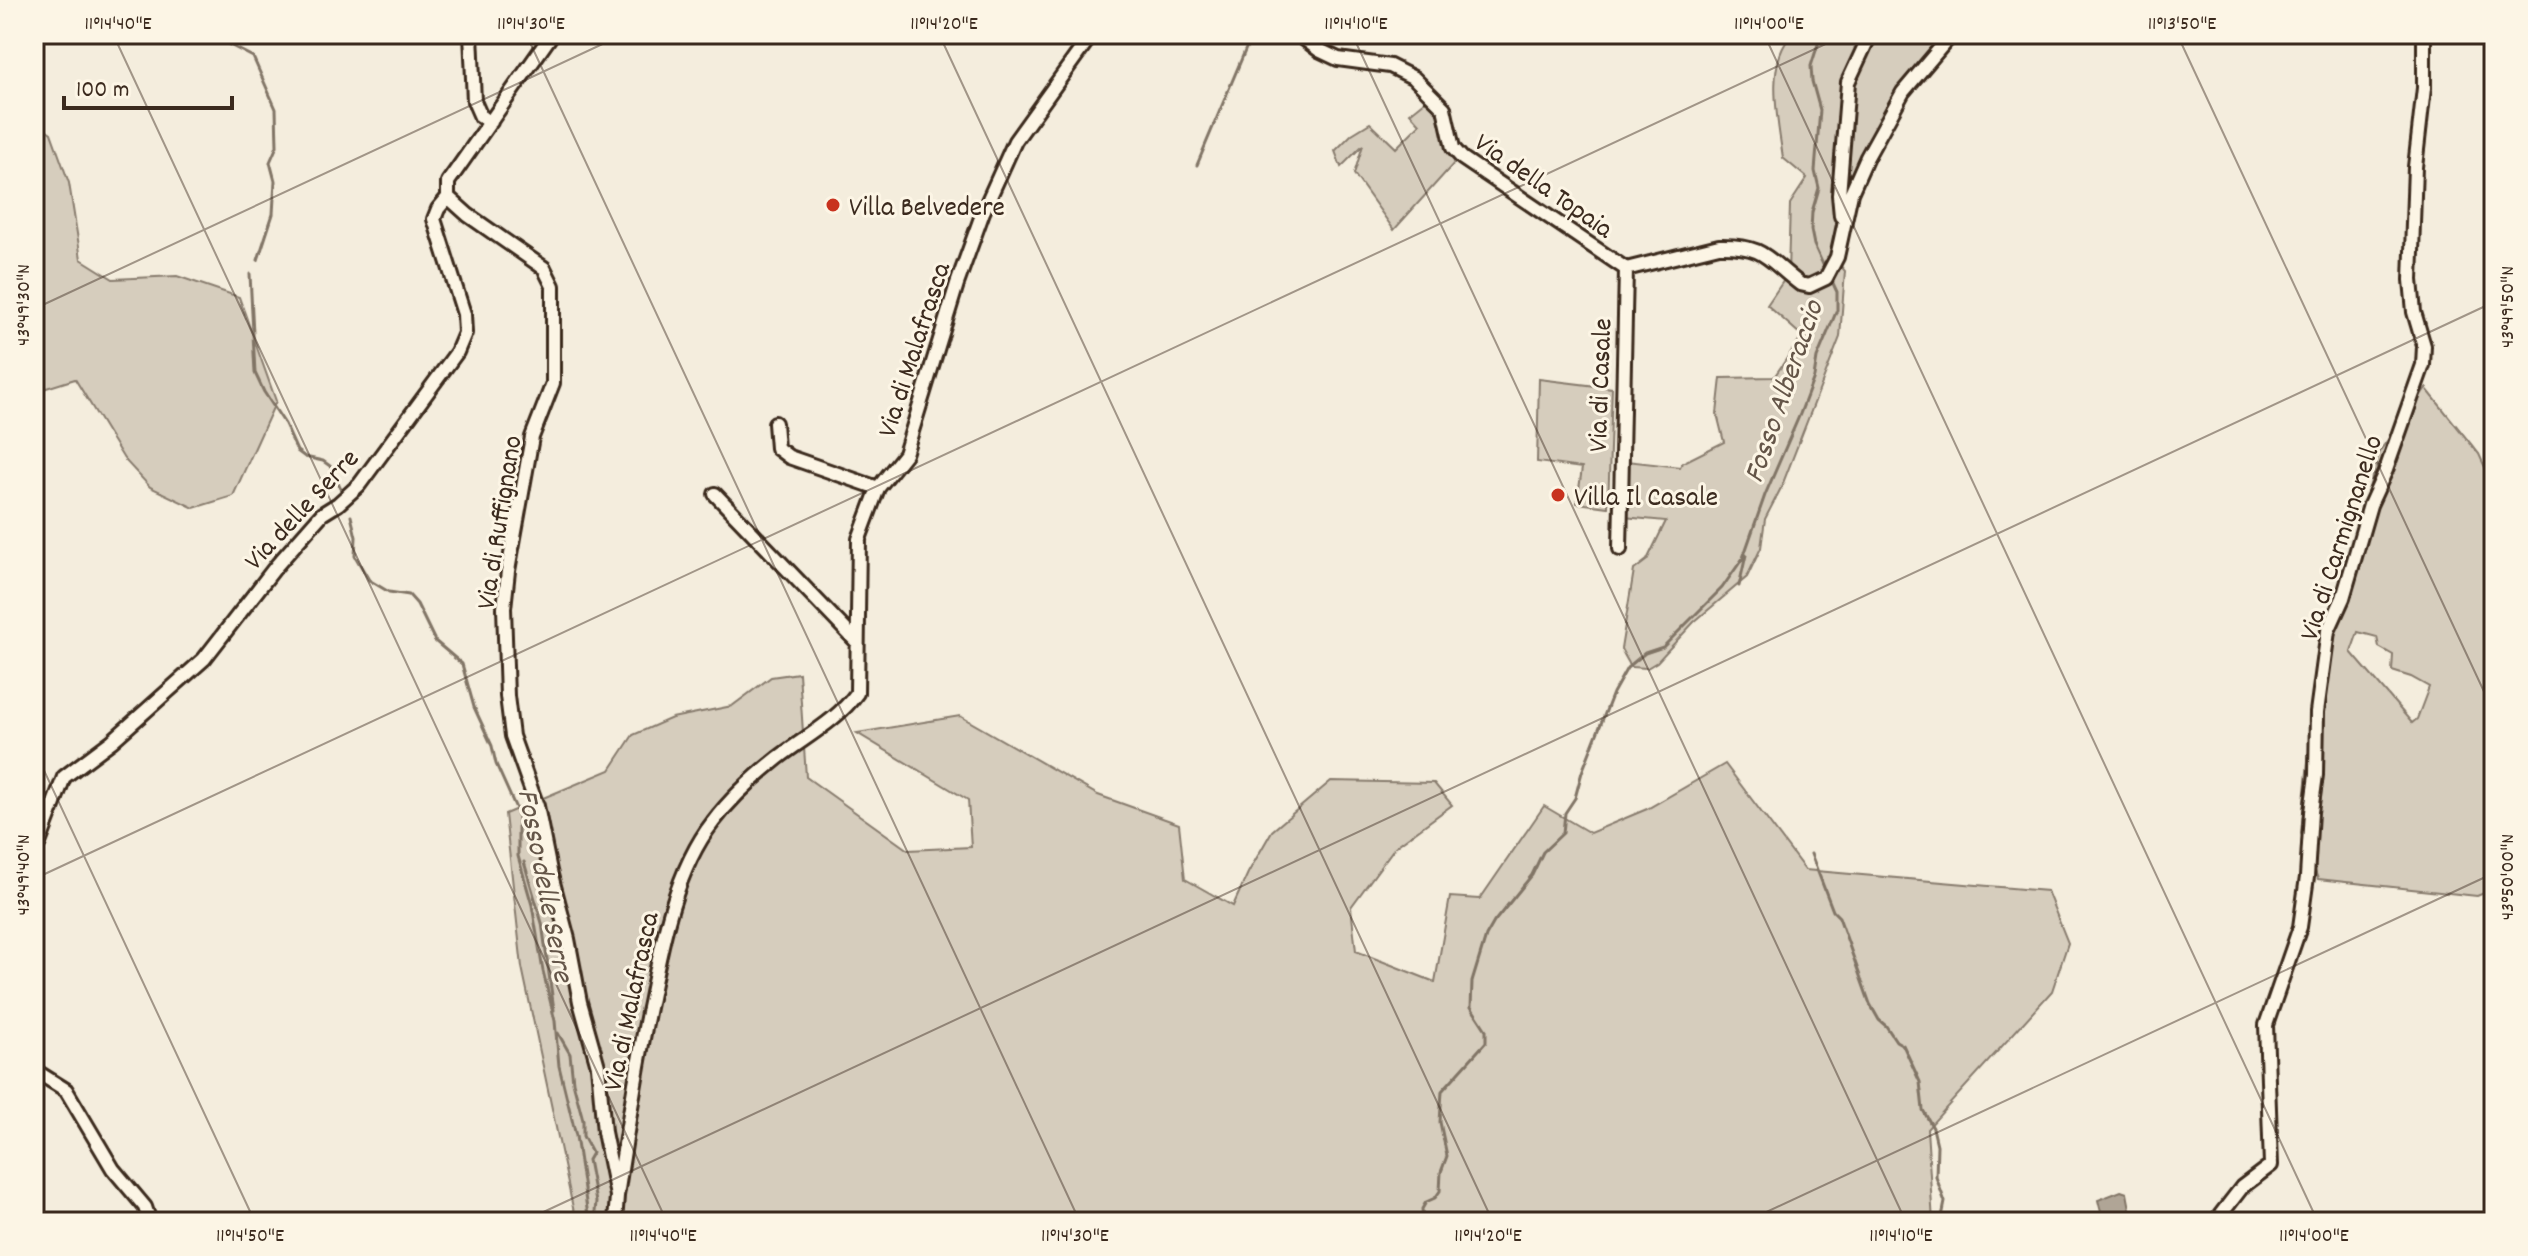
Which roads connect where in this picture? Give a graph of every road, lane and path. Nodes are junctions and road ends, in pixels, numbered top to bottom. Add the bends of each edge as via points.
1 (471, 34) edge
2 (552, 34) edge
3 (1092, 34) edge
4 (1298, 34) edge
5 (1868, 34) edge
6 (1952, 34) edge
7 (2424, 34) edge
8 (491, 122) junction
9 (448, 197) junction
10 (1841, 235) junction
11 (1626, 269) junction
12 (775, 423) dead end
13 (878, 488) junction
14 (715, 494) dead end
15 (1620, 549) dead end
16 (857, 642) junction
17 (34, 844) edge
18 (34, 1070) edge
19 (617, 1196) junction
20 (150, 1222) edge
21 (615, 1222) edge
22 (2215, 1222) edge

1 - 8 street via 474,101 481,117
2 - 8 street
3 - 13 street, Via di Malafrasca via 1015,141 957,284 905,454
4 - 11 street, Via della Topaia via 1338,59 1390,66 1414,78 1444,108 1453,148 1462,158
5 - 10 street via 1848,82
6 - 10 street via 1895,105 1851,193
7 - 22 street, Via di Carmignanello via 2411,280 2423,365 2328,631 2302,914 2266,1025 2271,1165 2242,1187
8 - 9 street via 448,182
9 - 17 street, Via delle Serre via 434,219 464,314 465,333 457,352 359,485 322,514 204,659 64,777 39,843
9 - 19 street, Via di Ruffignano via 544,268 553,286 553,383 532,437 508,571 507,696 512,736 537,806 598,1066
10 - 11 street via 1826,278 1809,286 1758,249 1734,246
11 - 15 street, Via di Casale
12 - 13 street via 777,448 789,457
13 - 16 street, Via di Malafrasca via 859,539
14 - 16 street
16 - 19 street, Via di Malafrasca via 857,693 848,706 739,793 712,823 692,859 662,938
18 - 20 street via 66,1090
19 - 21 street, Via di Ruffignano

